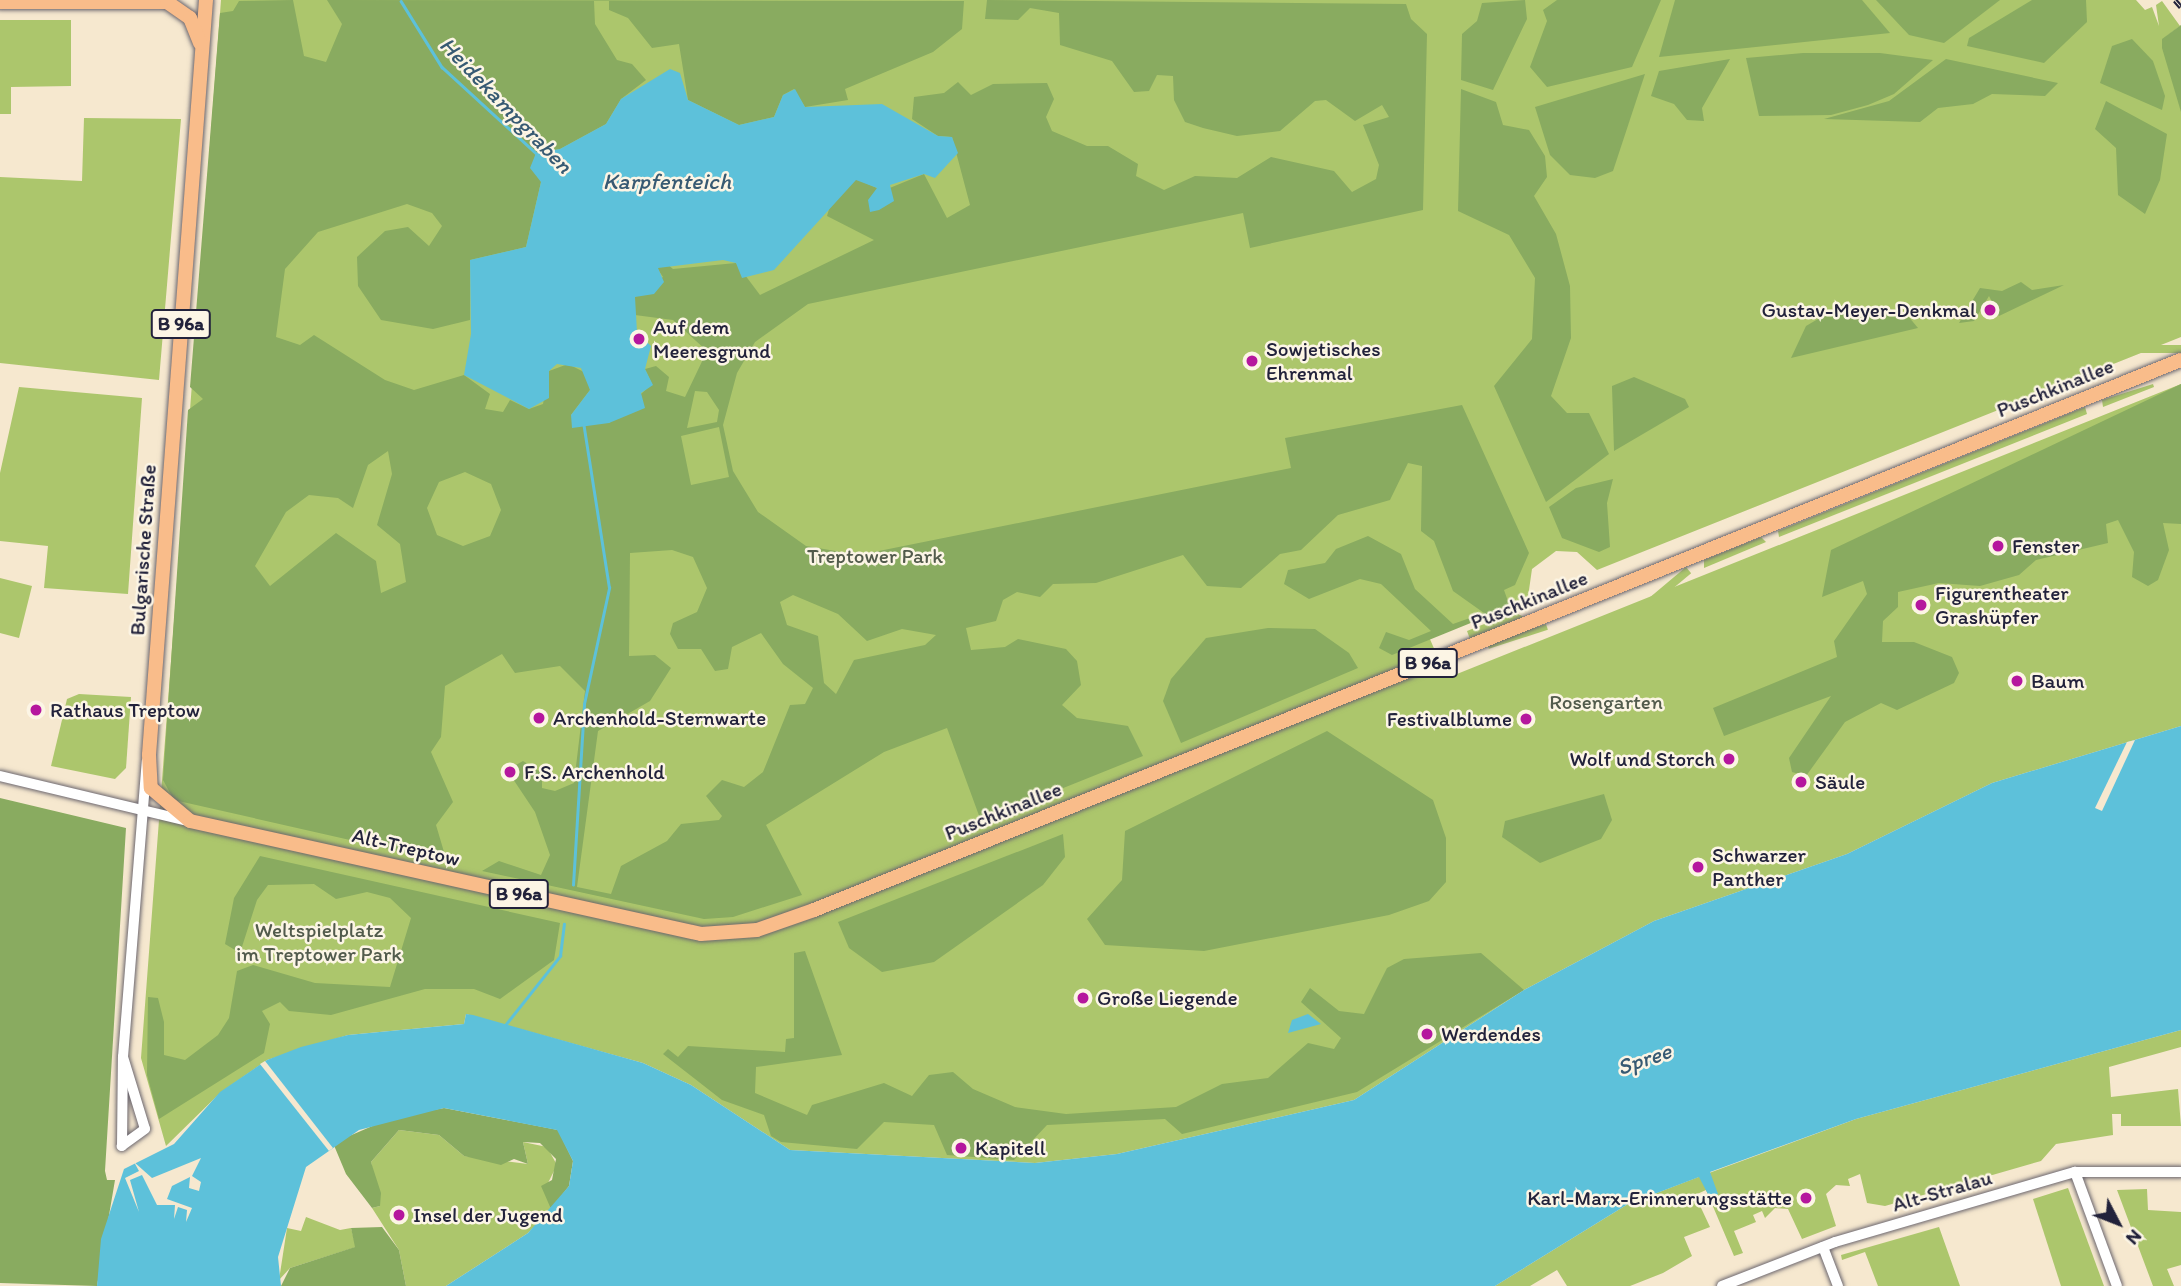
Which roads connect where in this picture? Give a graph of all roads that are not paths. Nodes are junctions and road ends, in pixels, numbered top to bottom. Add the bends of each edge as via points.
1 (206, 0) edge
2 (0, 2) edge
3 (200, 44) junction
4 (2181, 360) edge
5 (149, 755) junction
6 (0, 776) edge
7 (142, 812) junction
8 (190, 821) junction
9 (776, 924) joint
10 (123, 1057) junction
11 (2076, 1172) junction
12 (2181, 1172) edge
13 (1823, 1247) junction
14 (1722, 1286) edge
15 (1838, 1286) edge
16 (2117, 1286) edge

1 - 3 main road, Bulgarische Straße
2 - 3 main road via 167,2 190,18
3 - 5 main road, Bulgarische Straße / B 96a
4 - 9 main road, Puschkinallee / B 96a
5 - 7 street, Bulgarische Straße
5 - 8 main road, Alt-Treptow / B 96a via 157,798
6 - 7 street, Alt-Treptow
7 - 8 street, Alt-Treptow
7 - 10 street, Bulgarische Straße
8 - 9 main road, Alt-Treptow / B 96a via 701,934
10 - 10 street, Bulgarische Straße via 118,1139 122,1146 145,1129
11 - 12 street, Alt-Stralau
11 - 13 street, Alt-Stralau
11 - 16 street
13 - 14 street, Alt-Stralau
13 - 15 street

